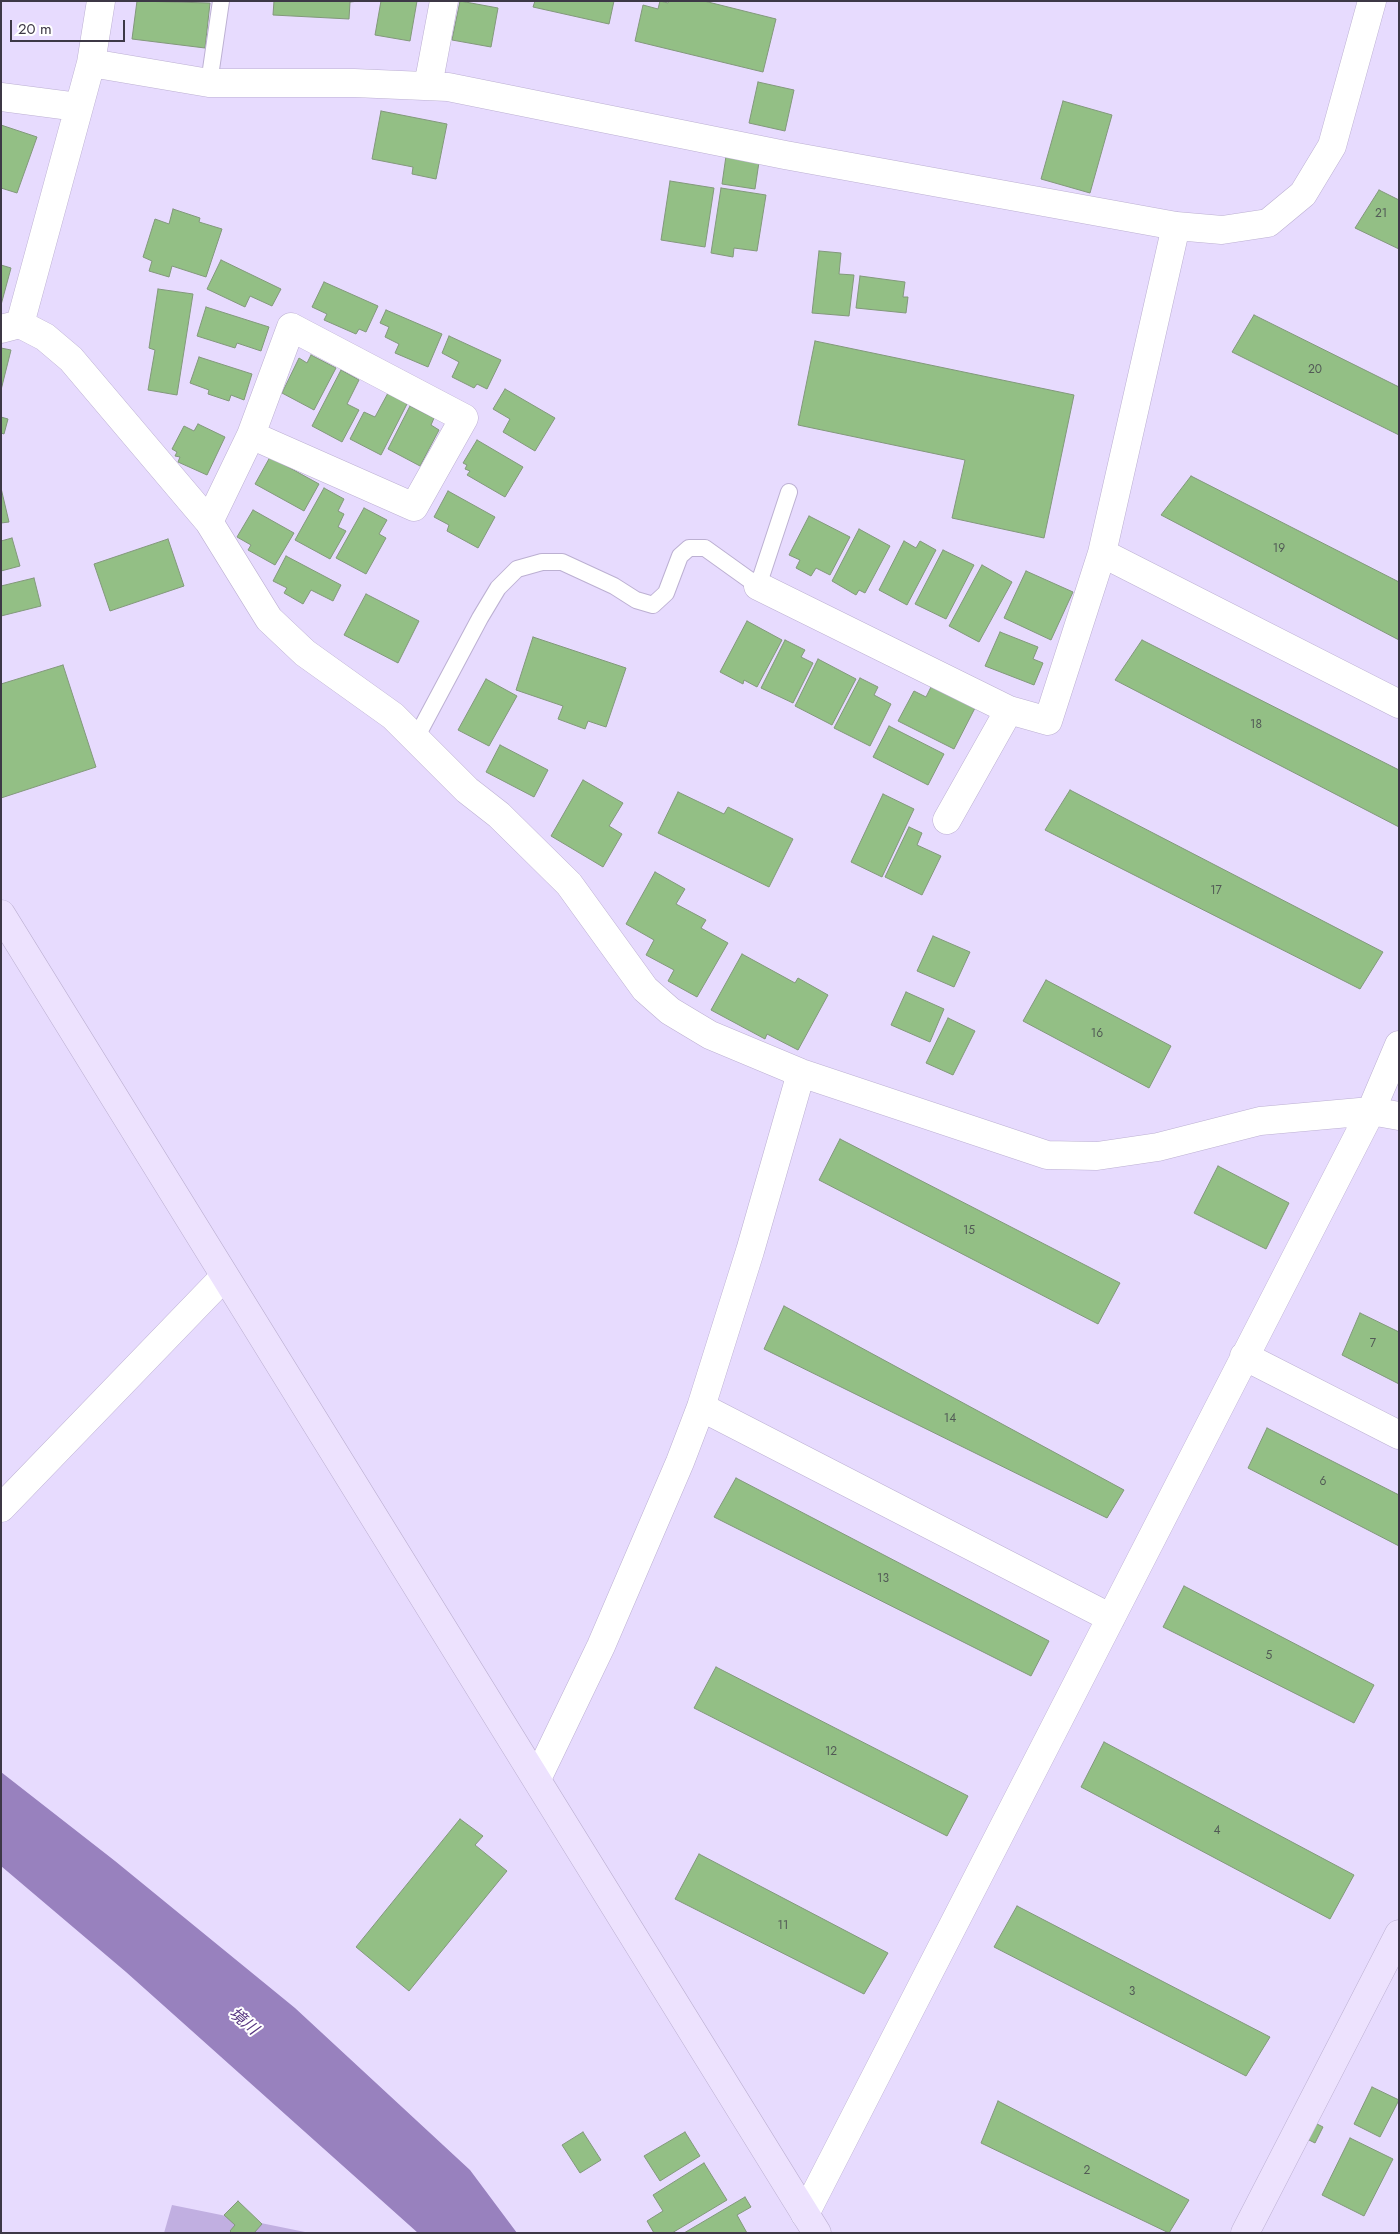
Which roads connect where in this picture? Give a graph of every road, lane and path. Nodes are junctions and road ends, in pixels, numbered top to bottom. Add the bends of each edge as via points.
1 (101, 1) edge
2 (221, 1) edge
3 (444, 1) edge
4 (1372, 1) edge
5 (91, 63) junction
6 (209, 83) junction
7 (428, 86) junction
8 (1, 97) edge
9 (78, 107) junction
10 (1176, 226) junction
11 (10, 326) edge
12 (251, 435) junction
13 (790, 492) dead end
14 (209, 522) junction
15 (1102, 553) junction
16 (758, 586) junction
17 (1399, 704) edge
18 (1009, 710) junction
19 (416, 738) junction
20 (947, 820) dead end
21 (1, 914) edge
22 (1399, 1045) edge
23 (802, 1073) junction
24 (1371, 1111) junction
25 (1399, 1116) edge
26 (224, 1277) junction
27 (1244, 1356) junction
28 (701, 1407) junction
29 (1399, 1435) edge
30 (1, 1508) edge
31 (1111, 1618) junction
32 (537, 1778) junction
33 (1397, 1940) edge
34 (811, 2223) edge
35 (1245, 2233) edge

1 - 5 street
2 - 6 lane
3 - 7 street
4 - 10 street via 1332,146 1303,194 1268,223 1222,230
5 - 6 street
5 - 9 street
6 - 7 street
7 - 10 street via 448,87 785,154
8 - 9 street
9 - 11 street
10 - 15 street
11 - 14 street via 45,338 70,359
12 - 12 street via 292,327 464,418 414,507
12 - 14 street
13 - 16 lane
14 - 19 street via 269,619 305,653 393,716
15 - 17 street
15 - 18 street via 1048,721
16 - 18 street
16 - 19 lane via 705,548 689,548 680,556 666,593 653,605 636,600 562,562 542,562 516,569 498,588 480,618
18 - 20 street
19 - 23 street via 569,884 645,989 670,1011 710,1035
21 - 26 street
22 - 24 street
23 - 24 street via 1047,1155 1097,1156 1158,1147 1260,1121
23 - 28 street
24 - 25 street
24 - 27 street
26 - 30 street
26 - 32 street
27 - 29 street
27 - 31 street
28 - 31 street
28 - 32 street via 601,1646
31 - 34 street
32 - 34 street
33 - 35 street

